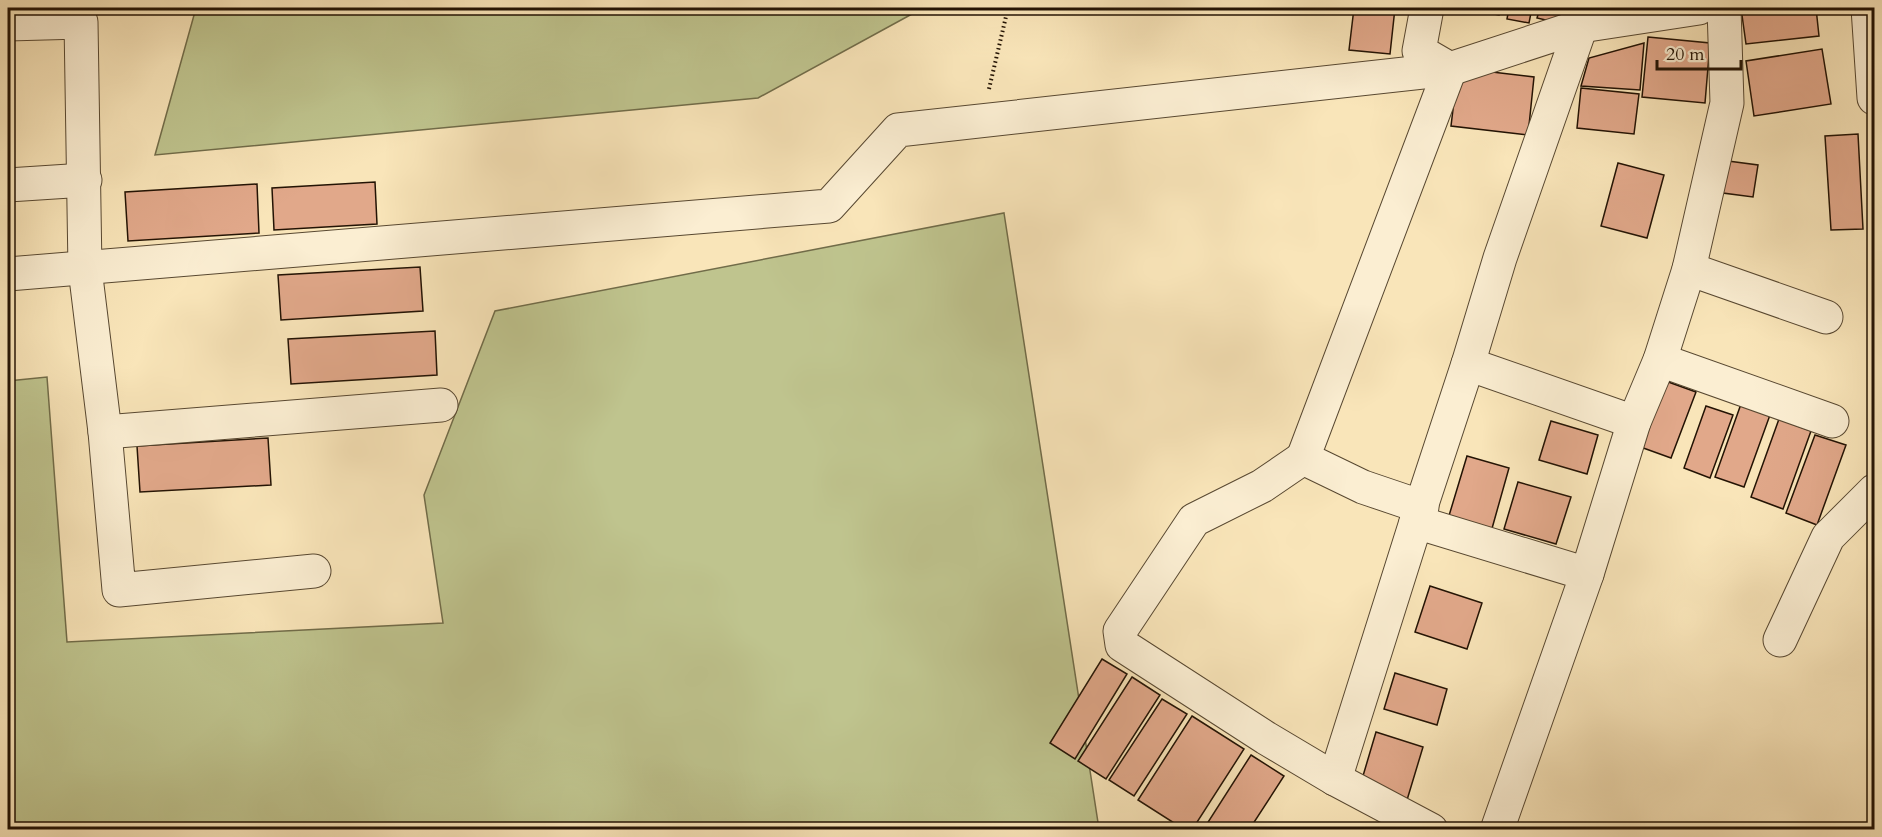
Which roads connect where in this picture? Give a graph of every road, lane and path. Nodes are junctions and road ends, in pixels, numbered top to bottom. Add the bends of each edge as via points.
1 (1008, 8) edge
2 (1427, 8) edge
3 (1699, 8) edge
4 (1724, 8) edge
5 (1868, 8) edge
6 (1585, 17) edge
7 (8, 24) edge
8 (1450, 69) junction
9 (1875, 98) edge
10 (982, 119) junction
11 (85, 180) junction
12 (8, 185) edge
13 (85, 269) junction
14 (1689, 269) junction
15 (8, 274) edge
16 (1826, 317) dead end
17 (1660, 360) junction
18 (1468, 364) junction
19 (441, 405) dead end
20 (1832, 421) dead end
21 (1634, 422) junction
22 (105, 432) junction
23 (1303, 458) junction
24 (1875, 491) edge
25 (1419, 514) junction
26 (314, 571) dead end
27 (1587, 574) junction
28 (1780, 640) dead end
29 (1335, 778) junction
30 (1431, 830) edge
31 (1497, 830) edge

1 - 10 path
2 - 8 street via 1419,51
3 - 6 street
4 - 14 street via 1727,103
5 - 9 street
6 - 8 street
6 - 18 street via 1500,258
7 - 11 street via 81,22
8 - 10 street
8 - 23 street
10 - 13 street via 898,130 830,206
11 - 12 street
11 - 13 street
13 - 15 street
13 - 22 street
14 - 16 street
14 - 17 street
17 - 20 street
17 - 21 street
18 - 21 street
18 - 25 street
19 - 22 street
21 - 27 street
22 - 26 street via 119,590
23 - 25 street
23 - 29 street via 1262,486 1194,520 1120,631 1122,645
24 - 28 street via 1828,537
25 - 27 street
25 - 29 street
27 - 31 street
29 - 30 street

